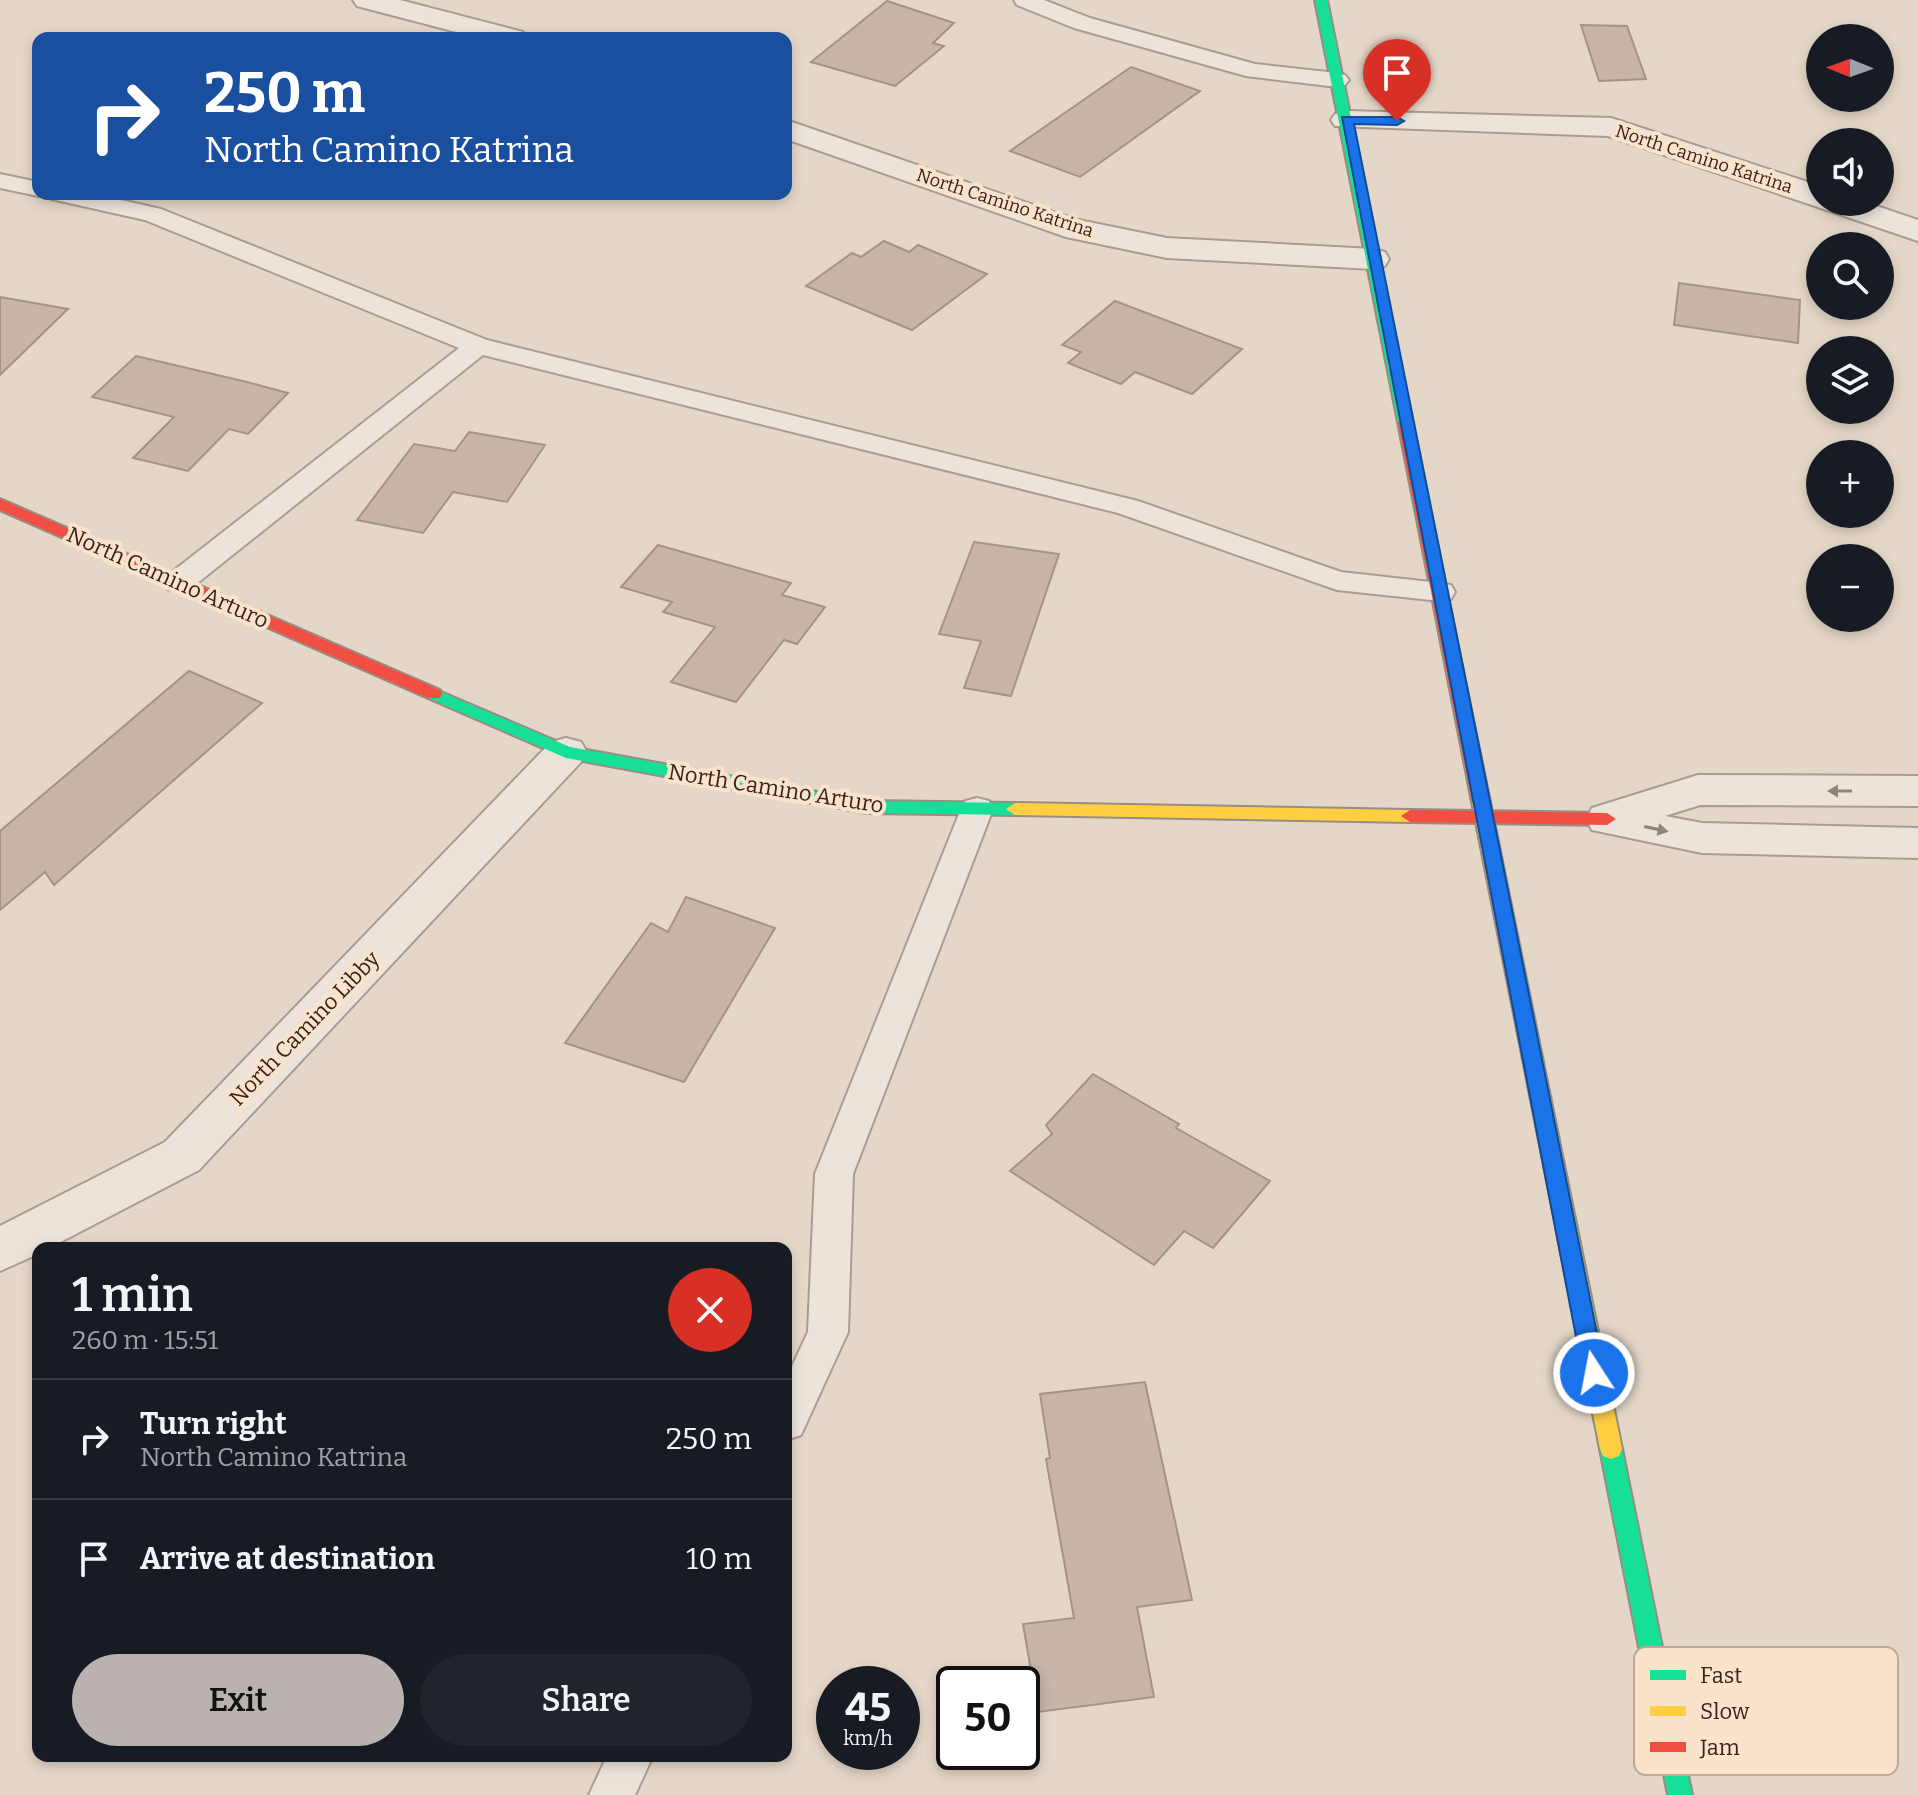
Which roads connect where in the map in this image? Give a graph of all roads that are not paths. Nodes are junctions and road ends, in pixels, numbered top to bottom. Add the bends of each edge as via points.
1 (367, 0) edge
2 (1025, 0) edge
3 (1321, 0) edge
4 (490, 32) edge
5 (1337, 80) junction
6 (1346, 120) junction
7 (792, 131) edge
8 (0, 181) edge
9 (32, 188) edge
10 (1806, 192) edge
11 (88, 200) edge
12 (1875, 216) edge
13 (1918, 231) edge
14 (1373, 259) junction
15 (478, 346) junction
16 (0, 504) edge
17 (179, 582) junction
18 (1440, 592) junction
19 (566, 752) junction
20 (1918, 791) edge
21 (977, 809) junction
22 (1485, 818) junction
23 (1607, 819) junction
24 (1918, 843) edge
25 (0, 1250) edge
26 (792, 1409) edge
27 (1650, 1647) edge
28 (627, 1762) edge
29 (1676, 1775) edge
30 (612, 1795) edge
31 (1680, 1795) edge

1 - 4 street
2 - 5 lane via 1082,23 1254,71
3 - 5 main road
5 - 6 main road
6 - 10 street, North Camino Katrina via 1611,127
6 - 14 main road
7 - 14 street, North Camino Katrina via 1066,227 1167,248
8 - 9 lane
11 - 15 lane via 152,214
12 - 13 street
14 - 18 main road
15 - 17 lane
15 - 18 lane via 1128,507 1337,581
16 - 17 main road, North Camino Arturo
17 - 19 main road, North Camino Arturo
18 - 22 main road
19 - 21 main road, North Camino Arturo via 867,807
19 - 25 street, North Camino Libby via 182,1156
20 -> 23 street, North Camino Arturo via 1698,790
21 - 22 main road, North Camino Arturo
21 - 26 lane via 834,1174 828,1332
22 - 23 main road, North Camino Arturo
22 - 27 main road
23 -> 24 street, North Camino Arturo via 1702,838
28 - 30 lane
29 - 31 main road

